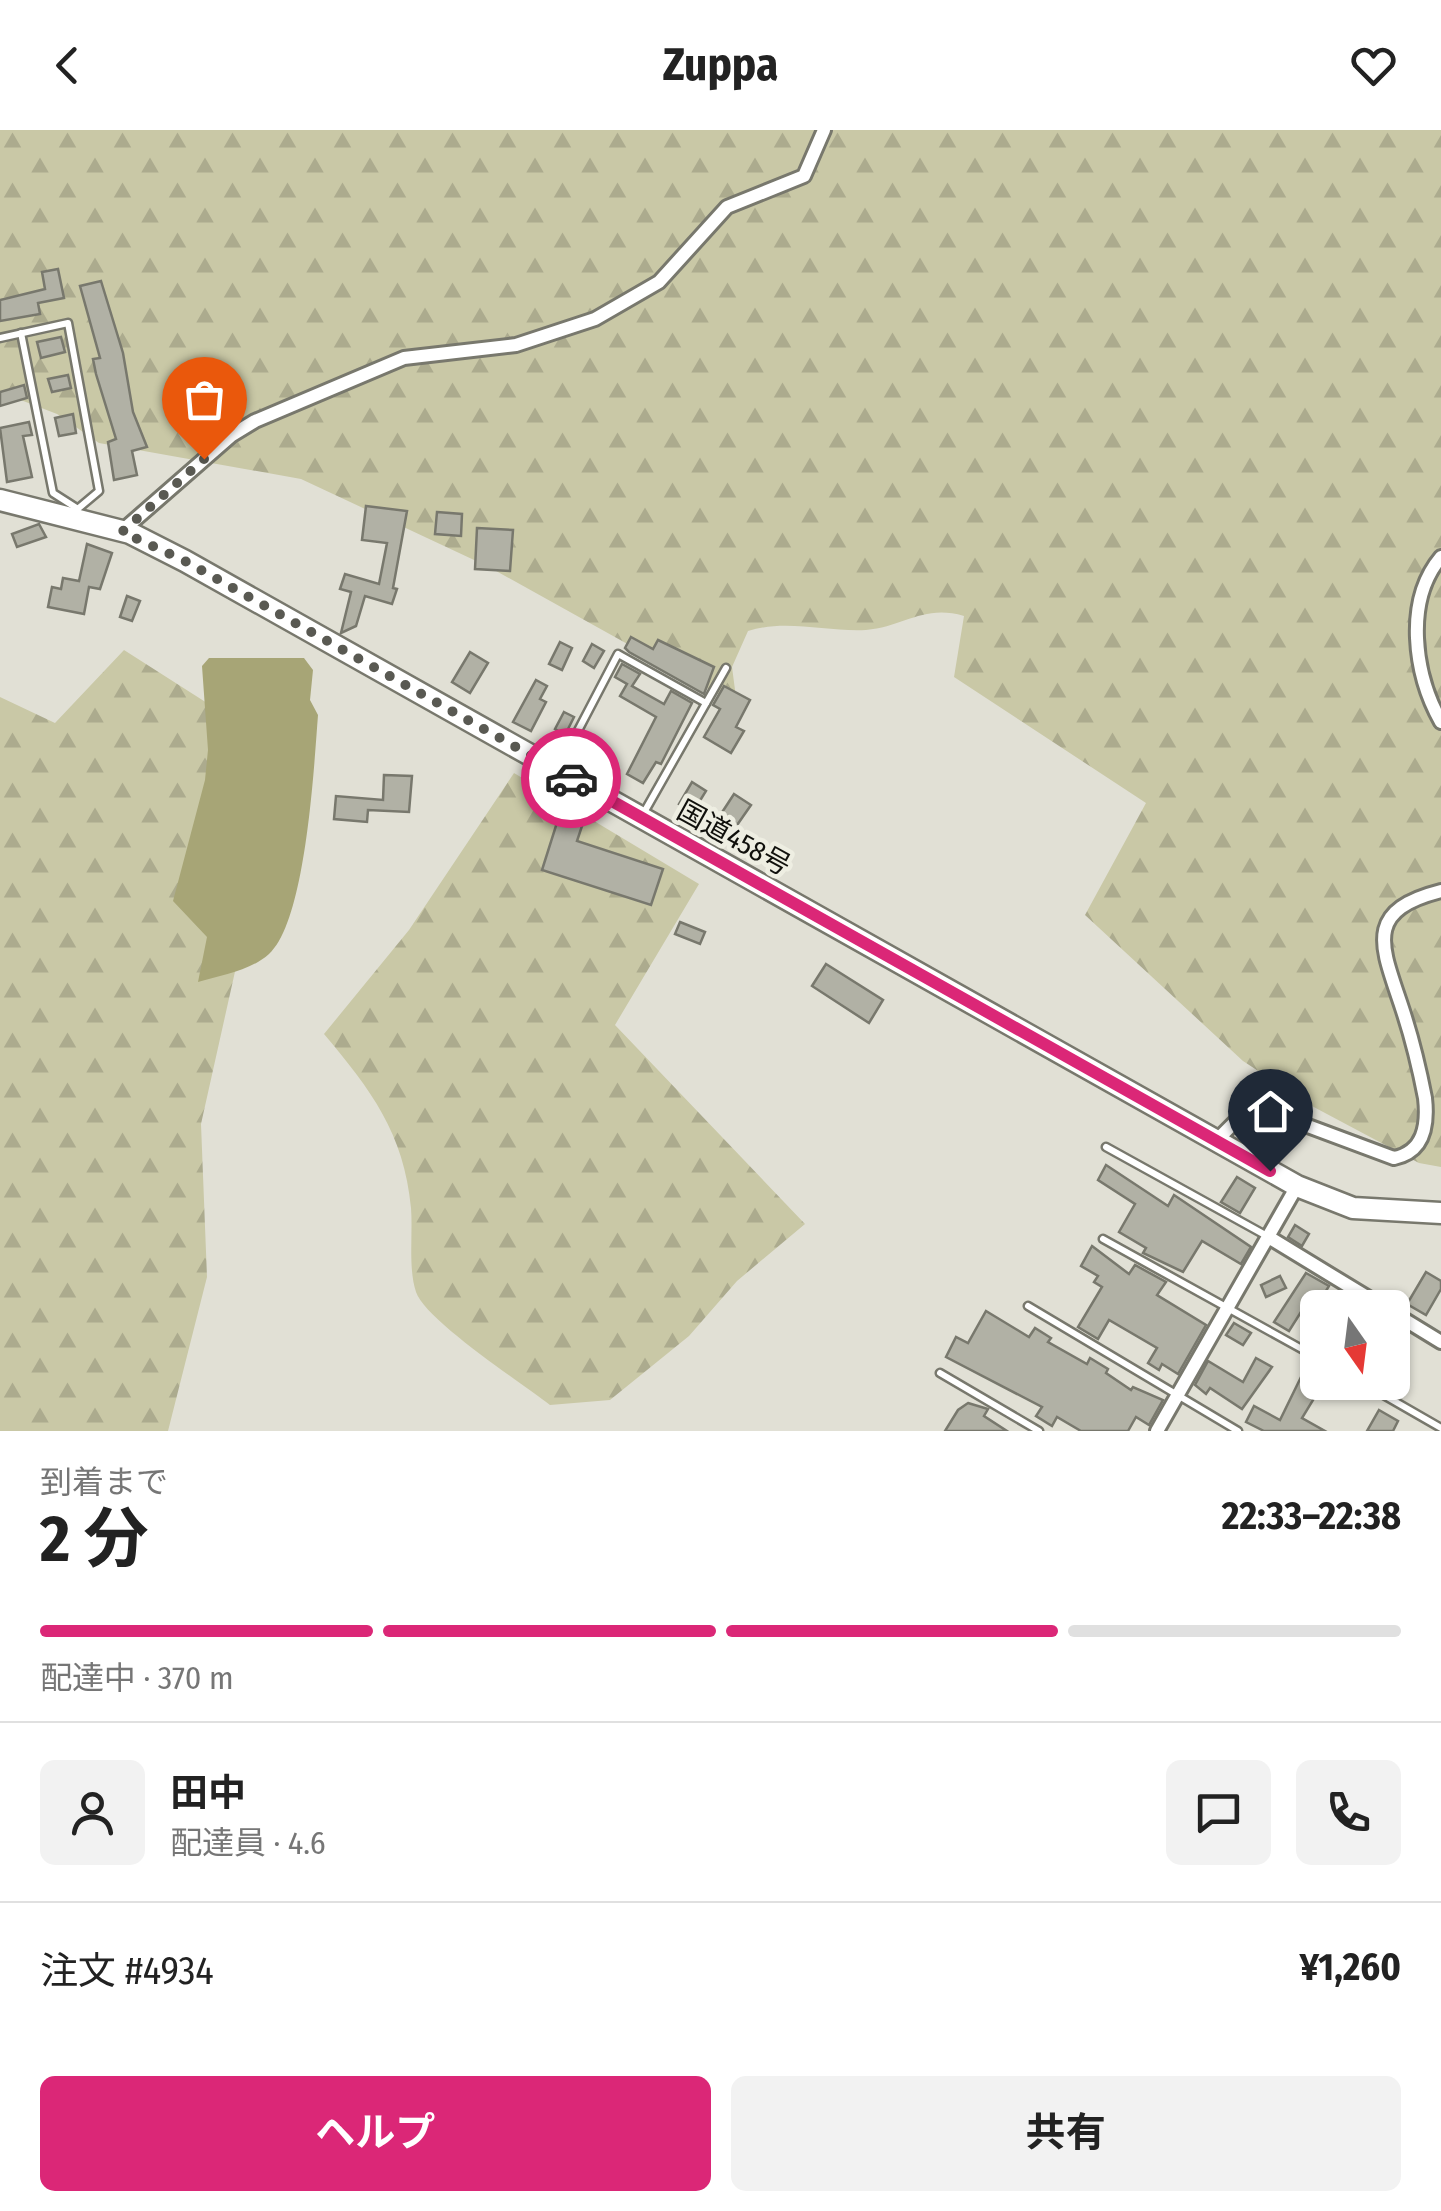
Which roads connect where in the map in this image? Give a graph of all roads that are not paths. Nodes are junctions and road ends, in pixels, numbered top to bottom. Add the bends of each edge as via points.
1 (824, 130) edge
2 (21, 332) junction
3 (0, 338) edge
4 (0, 500) edge
5 (73, 513) junction
6 (122, 532) junction
7 (1441, 557) edge
8 (726, 668) dead end
9 (706, 703) junction
10 (1441, 722) edge
11 (557, 770) junction
12 (642, 818) junction
13 (1441, 891) edge
14 (1217, 1140) junction
15 (1106, 1147) dead end
16 (1297, 1186) junction
17 (1441, 1213) edge
18 (1270, 1238) junction
19 (1103, 1239) dead end
20 (1355, 1290) edge
21 (1028, 1306) dead end
22 (1230, 1308) junction
23 (1410, 1323) edge
24 (1441, 1342) edge
25 (1300, 1348) edge
26 (940, 1373) dead end
27 (1177, 1398) junction
28 (1392, 1400) edge
29 (1441, 1428) edge
30 (1039, 1431) edge
31 (1157, 1431) edge
32 (1238, 1431) edge

1 - 6 street via 804,176 727,207 642,293 552,336 404,358 255,421
2 - 3 lane
2 - 5 lane via 53,493
2 - 5 lane via 68,323 100,491
4 - 5 highway, 国道458号
5 - 6 highway, 国道458号
6 - 11 highway, 国道458号
7 - 10 street via 1416,615 1427,685
8 - 9 lane
9 - 11 lane via 618,654
9 - 12 lane
11 - 12 highway, 国道458号
12 - 14 highway, 国道458号
13 - 14 street via 1395,910 1382,940 1426,1098 1421,1141 1394,1158 1262,1108 1247,1110
14 - 16 highway, 国道458号
15 - 18 lane
16 - 17 highway, 国道458号 via 1353,1208
16 - 18 street
18 - 20 street
18 - 22 street
19 - 22 lane
21 - 27 lane
22 - 25 lane
22 - 27 street
23 - 24 street
26 - 30 lane
27 - 31 street
27 - 32 lane
28 - 29 lane

